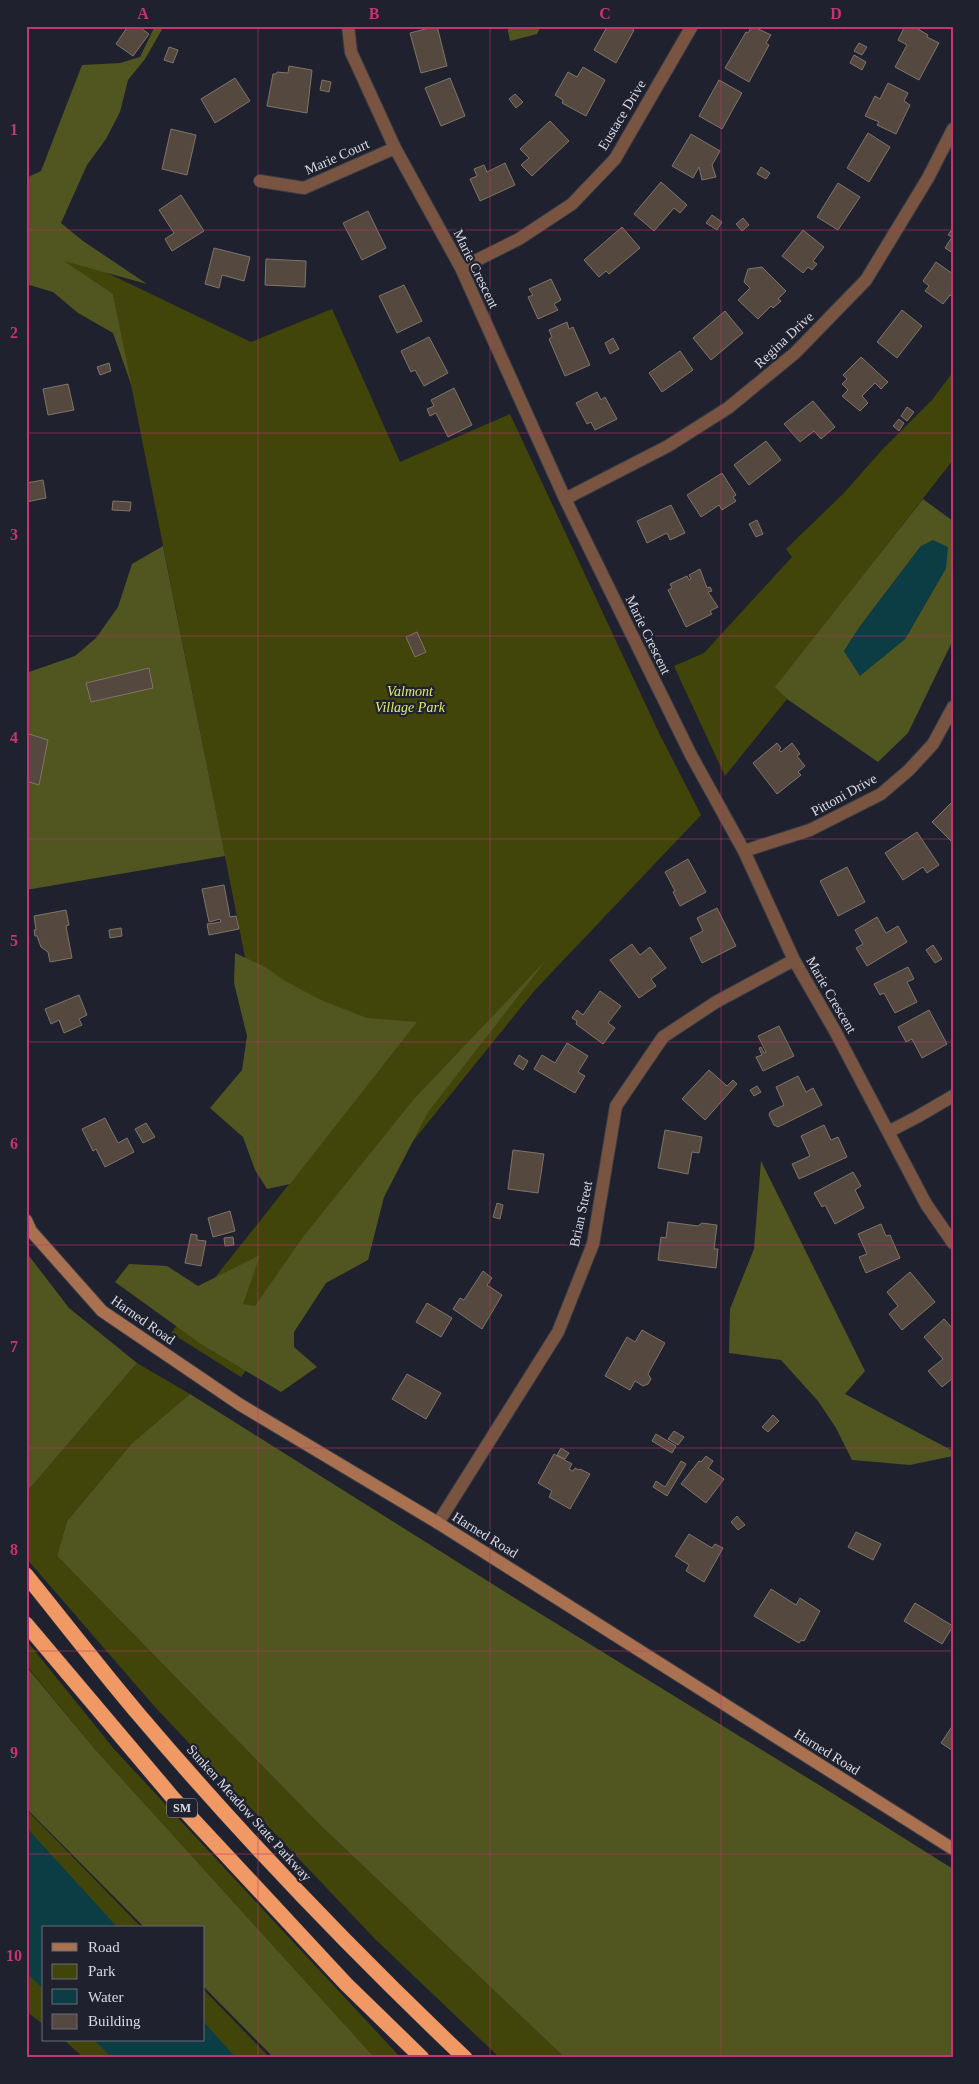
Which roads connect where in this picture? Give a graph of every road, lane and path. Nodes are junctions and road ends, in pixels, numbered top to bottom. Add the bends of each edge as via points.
1 (348, 26) edge
2 (692, 26) edge
3 (953, 129) edge
4 (395, 148) junction
5 (260, 181) dead end
6 (461, 268) junction
7 (565, 499) junction
8 (953, 708) edge
9 (744, 851) junction
10 (794, 960) junction
11 (953, 1096) edge
12 (888, 1132) junction
13 (26, 1220) edge
14 (953, 1243) edge
15 (438, 1523) junction
16 (26, 1575) edge
17 (26, 1624) edge
18 (953, 1849) edge
19 (463, 2054) edge
20 (422, 2058) edge

1 - 4 street, Marie Crescent via 351,52
2 - 6 street, Eustace Drive via 615,159 603,172 572,204 519,239
3 - 7 street, Regina Drive via 928,178 866,280 795,354 721,413 668,446
4 - 5 street, Marie Court via 304,188
4 - 6 street, Marie Crescent
6 - 7 street, Marie Crescent
7 - 9 street, Marie Crescent via 691,755
8 - 9 street, Pittoni Drive via 933,744 881,794 810,830
9 - 10 street, Marie Crescent
10 - 12 street, Marie Crescent
10 - 15 street, Brian Street via 716,1002 663,1037 616,1106 593,1244 558,1332
11 - 12 street
12 - 14 street, Marie Crescent via 926,1204
13 - 15 main road, Harned Road via 31,1232 102,1311 239,1404
15 - 18 main road, Harned Road
16 - 19 highway, Sunken Meadow State Parkway / SM via 139,1715 198,1782 323,1917
17 - 20 highway, SM via 173,1798 346,1984

